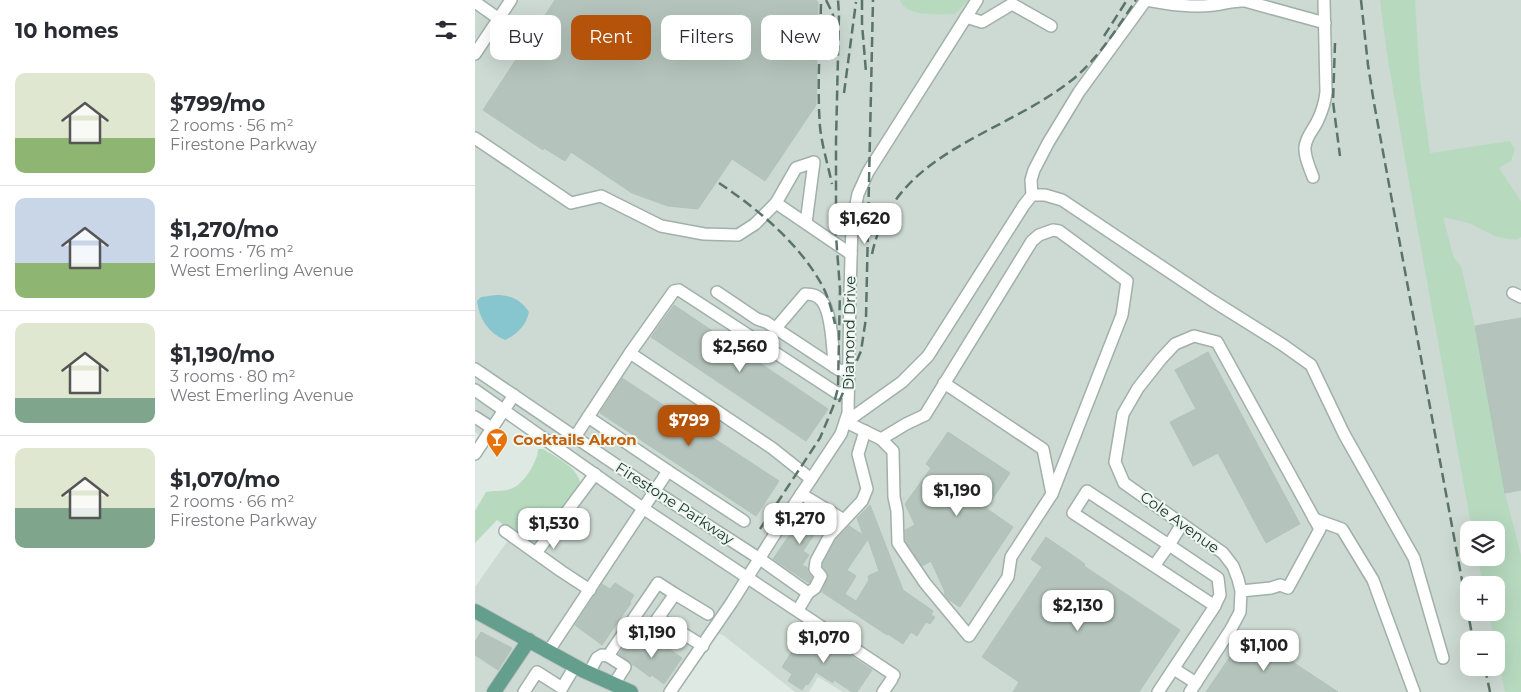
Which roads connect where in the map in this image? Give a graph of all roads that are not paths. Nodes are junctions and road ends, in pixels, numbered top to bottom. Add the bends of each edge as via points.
1 (511, 0) edge
2 (977, 0) edge
3 (1146, 0) edge
4 (1235, 0) edge
5 (1324, 0) edge
6 (475, 2) edge
7 (493, 15) edge
8 (502, 15) edge
9 (966, 17) junction
10 (1325, 23) junction
11 (1051, 26) dead end
12 (490, 32) edge
13 (475, 54) edge
14 (475, 138) edge
15 (1313, 178) dead end
16 (1032, 195) junction
17 (776, 203) junction
18 (806, 223) junction
19 (851, 254) junction
20 (717, 292) dead end
21 (776, 328) junction
22 (631, 353) junction
23 (834, 367) junction
24 (475, 369) edge
25 (848, 371) junction
26 (944, 383) junction
27 (475, 390) edge
28 (848, 392) junction
29 (514, 395) junction
30 (505, 409) junction
31 (475, 417) edge
32 (588, 417) junction
33 (846, 422) junction
34 (492, 428) junction
35 (865, 431) junction
36 (575, 436) junction
37 (881, 438) junction
38 (475, 454) edge
39 (668, 471) junction
40 (595, 474) junction
41 (811, 479) junction
42 (656, 492) junction
43 (801, 494) junction
44 (1052, 494) junction
45 (644, 509) junction
46 (1314, 518) junction
47 (844, 520) junction
48 (744, 521) dead end
49 (1183, 524) junction
50 (505, 531) dead end
51 (1169, 545) junction
52 (536, 554) junction
53 (760, 559) junction
54 (1154, 566) junction
55 (749, 578) junction
56 (590, 590) junction
57 (1241, 591) junction
58 (808, 593) junction
59 (675, 594) junction
60 (1215, 606) junction
61 (798, 610) junction
62 (475, 611) edge
63 (708, 614) dead end
64 (658, 618) junction
65 (627, 628) junction
66 (529, 640) junction
67 (703, 646) junction
68 (548, 652) junction
69 (608, 656) junction
70 (1443, 658) dead end
71 (575, 666) junction
72 (1174, 669) junction
73 (589, 673) junction
74 (1193, 688) edge
75 (623, 689) edge
76 (496, 692) edge
77 (524, 692) edge
78 (670, 692) edge
79 (883, 692) edge
80 (1158, 692) edge
81 (1415, 692) edge

1 - 8 street
2 - 9 street, Diamond Drive
3 - 4 street via 1198,6
3 - 16 street via 1079,92 1048,143 1034,170
4 - 10 street
5 - 10 street
6 - 7 street
9 - 11 street via 981,22 1012,4
9 - 19 street, Diamond Drive via 864,178 854,210
10 - 15 street via 1324,106 1305,148
12 - 13 street
14 - 17 street via 571,203 601,196 661,226 704,234 738,235 755,224
16 - 33 street via 928,356 902,382
16 - 70 street via 1062,200 1311,365 1344,434 1414,558
17 - 18 street
17 - 18 street via 796,168 814,162
18 - 19 street
19 - 25 street, Diamond Drive
20 - 21 street
21 - 23 street
21 - 23 street via 805,294 813,294 823,302 831,328
22 - 28 street via 675,291 679,290 837,393
22 - 32 street
22 - 41 street via 772,448
23 - 25 street
24 - 29 street, Firestone Parkway
25 - 28 street, Diamond Drive
26 - 37 street via 925,415
26 - 44 street via 1043,449
26 - 44 street via 1032,241 1039,235 1059,231 1127,281 1122,315
27 - 30 street, Firestone Parkway
28 - 33 street, Diamond Drive
29 - 30 street
29 - 36 street, Firestone Parkway
30 - 34 street
30 - 40 street, Firestone Parkway
31 - 34 street
32 - 36 street
32 - 39 street
33 - 35 street
33 - 41 street, Diamond Drive
34 - 38 street
35 - 37 street
35 - 47 street via 858,454 867,489 863,501
36 - 42 street, Firestone Parkway
37 - 44 street via 893,451 898,543 925,583 969,636 1008,577 1011,557
39 - 42 street
39 - 48 street
40 - 45 street, Firestone Parkway
40 - 52 street
41 - 43 street, Diamond Drive
42 - 45 street
42 - 53 street, Firestone Parkway
43 - 47 street
43 - 53 street, Diamond Drive
45 - 55 street, Firestone Parkway
45 - 56 street
46 - 49 street, Cole Avenue via 1217,342 1195,336 1175,344 1138,388 1123,414 1115,462 1124,482
46 - 57 street via 1320,529 1289,588 1280,585
46 - 81 street via 1342,529 1373,580
47 - 58 street via 830,535 816,561 815,569 821,576 815,588
49 - 51 street
49 - 57 street, Cole Avenue via 1223,553 1233,566
50 - 52 street
51 - 54 street
51 - 54 street via 1087,491 1073,513
51 - 60 street via 1218,578 1220,595
52 - 56 street
53 - 55 street, Diamond Drive
53 - 58 street, Firestone Parkway
54 - 60 street
55 - 61 street, Firestone Parkway
55 - 67 street, Diamond Drive
56 - 68 street
57 - 74 street, Cole Avenue via 1240,612
58 - 61 street
59 - 63 street
59 - 64 street
59 - 65 street via 658,583
60 - 72 street
61 - 79 street, Firestone Parkway via 893,677
62 - 66 main road
64 - 65 street via 642,642
64 - 67 street
65 - 69 street
66 - 68 main road
66 - 76 main road
67 - 78 street, Diamond Drive
68 - 71 main road
69 - 73 street via 597,658
69 - 75 street via 626,665
71 - 73 main road
71 - 77 street via 563,688 537,672
72 - 74 street
72 - 80 street
73 - 75 main road

